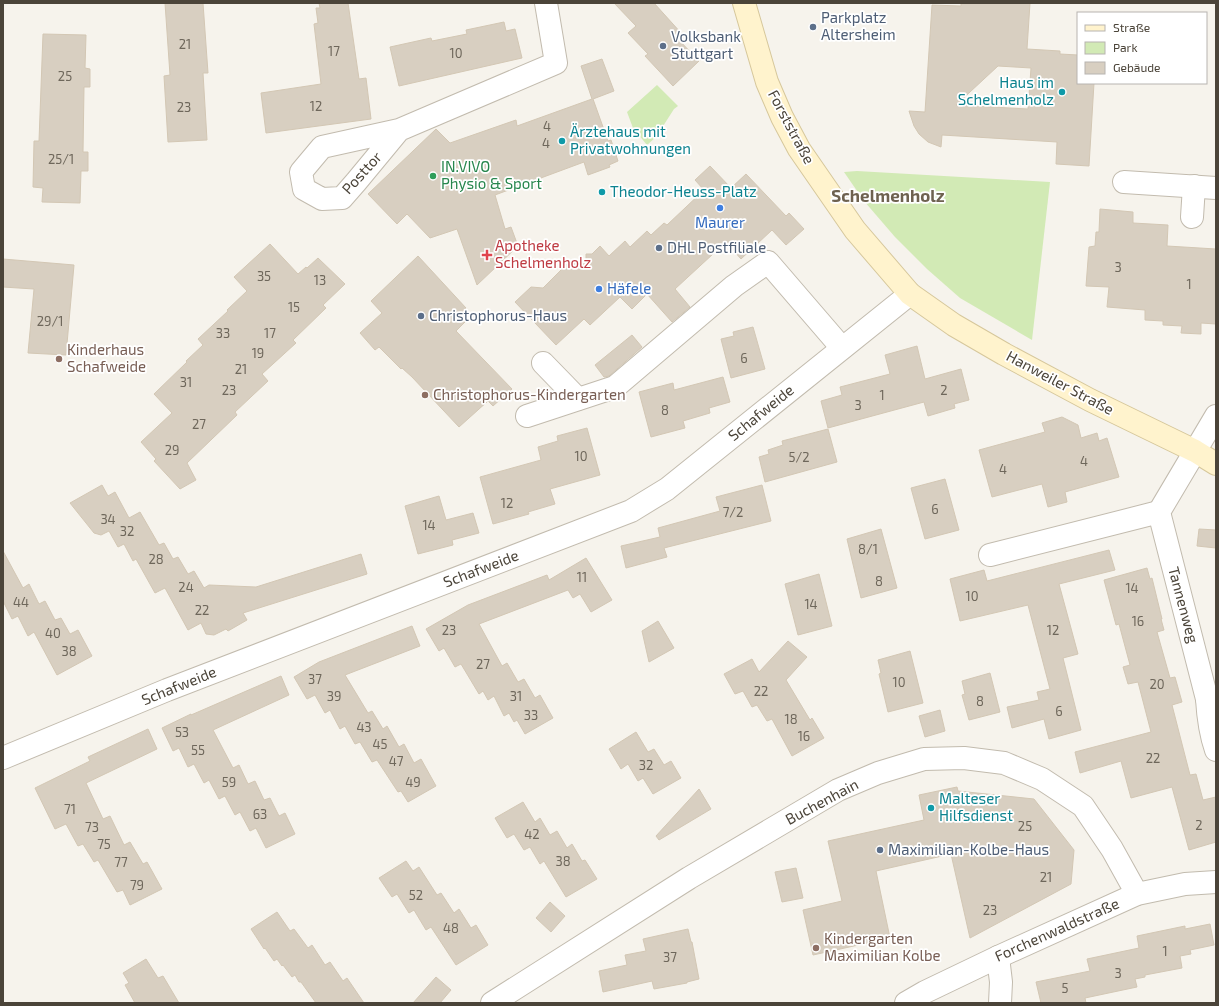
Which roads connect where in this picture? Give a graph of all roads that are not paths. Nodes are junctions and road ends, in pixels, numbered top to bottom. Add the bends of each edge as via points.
1 (546, 3) edge
2 (744, 3) edge
3 (399, 130) dead end
4 (1124, 182) dead end
5 (1194, 186) junction
6 (1216, 188) edge
7 (1192, 217) dead end
8 (910, 294) junction
9 (842, 348) junction
10 (543, 363) dead end
11 (578, 399) junction
12 (527, 416) dead end
13 (1216, 416) edge
14 (1195, 451) junction
15 (1216, 464) edge
16 (1159, 512) junction
17 (990, 555) dead end
18 (1212, 698) edge
19 (1216, 750) edge
20 (3, 758) edge
21 (1216, 882) edge
22 (1137, 894) junction
23 (998, 957) junction
24 (492, 1003) edge
25 (906, 1003) edge
26 (1000, 1003) edge

1 - 3 street via 556,63
2 - 8 street, Forststraße via 768,82 799,149 855,230
4 - 5 street
5 - 6 street
5 - 7 street
8 - 9 street, Schafweide
8 - 14 street, Hanweiler Straße via 954,325 1004,354 1090,400
9 - 11 street via 768,262 734,286 615,387
9 - 20 street, Schafweide via 667,489 631,511 168,690
10 - 11 street
11 - 12 street
13 - 14 street
14 - 15 street, Hanweiler Straße
14 - 16 street
16 - 17 street
16 - 18 street, Tannenweg
18 - 19 street, Tannenweg via 1208,712 1211,736
21 - 22 street, Forchenwaldstraße via 1185,884
22 - 23 street, Forchenwaldstraße
22 - 24 street, Buchenhain via 1084,806 1042,779 1004,762 964,758 924,759 878,773 838,790 689,878
23 - 25 street, Forchenwaldstraße
23 - 26 street

